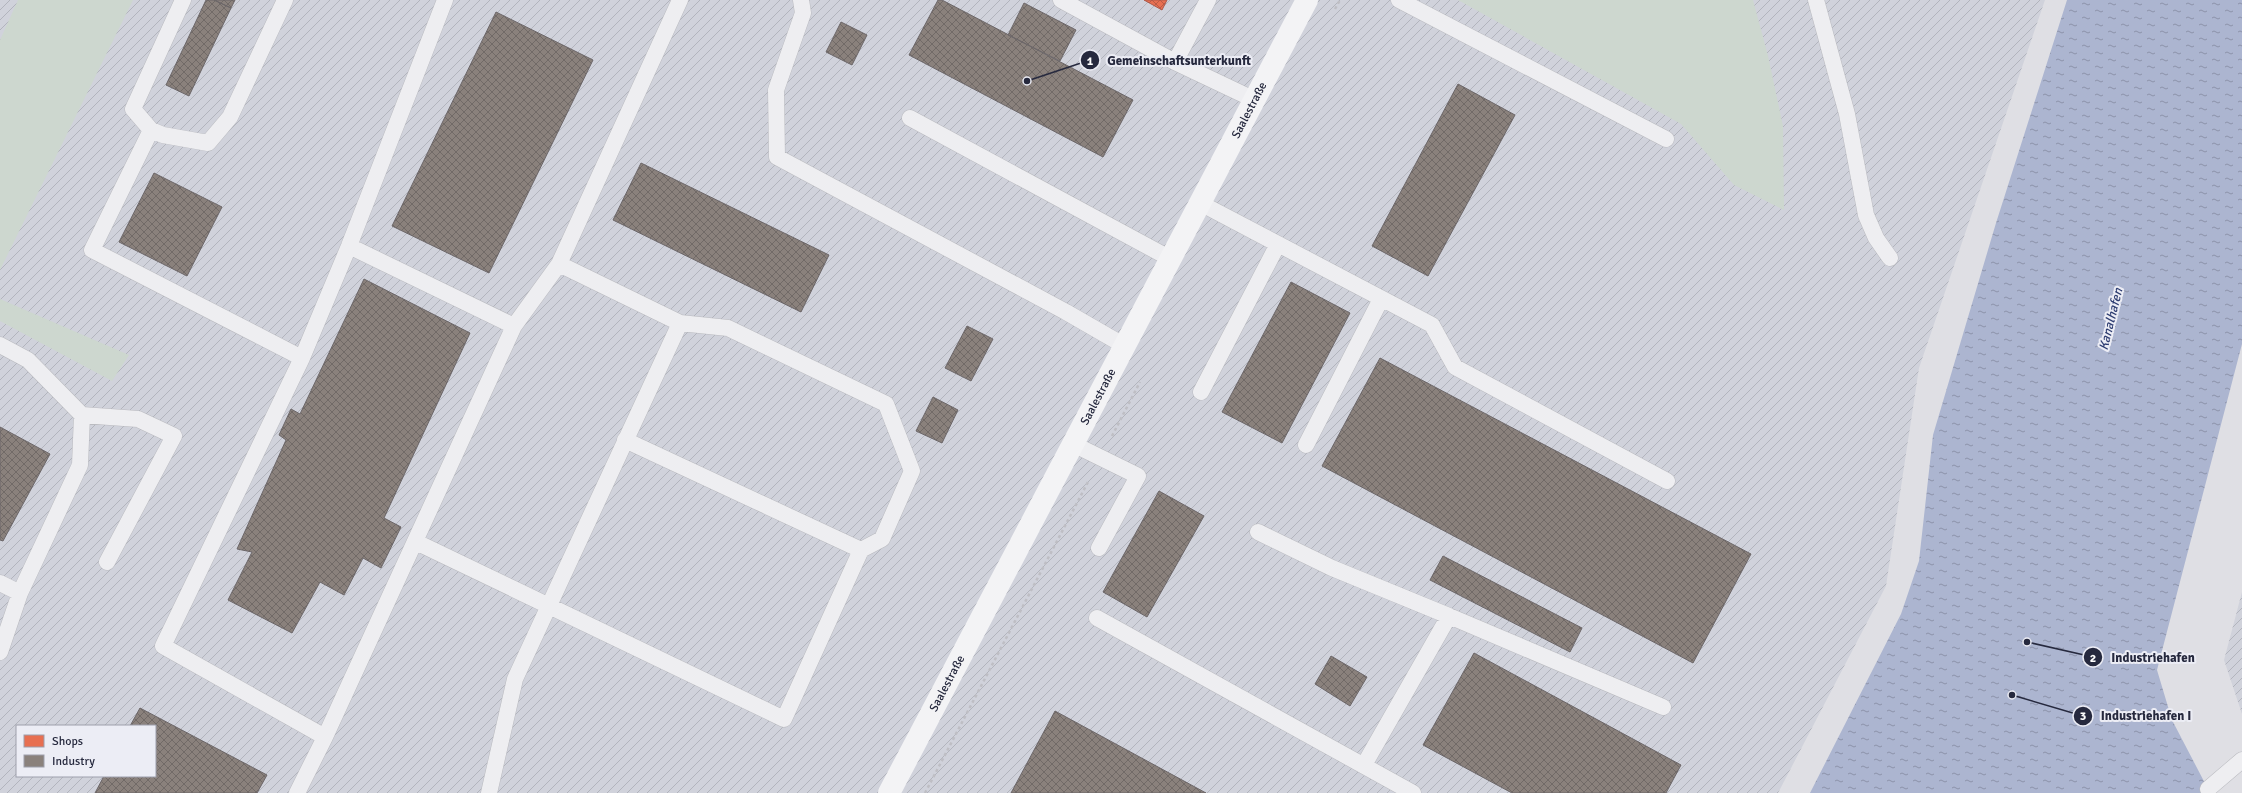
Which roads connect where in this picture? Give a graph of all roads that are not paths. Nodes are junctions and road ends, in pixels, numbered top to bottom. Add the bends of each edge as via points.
1 (183, 0) edge
2 (285, 0) edge
3 (445, 0) edge
4 (680, 0) edge
5 (801, 0) edge
6 (1061, 0) edge
7 (1208, 0) edge
8 (1307, 0) edge
9 (1399, 0) edge
10 (1816, 0) edge
11 (1175, 62) junction
12 (1255, 100) junction
13 (910, 118) dead end
14 (151, 130) junction
15 (1666, 138) dead end
16 (1200, 203) junction
17 (1278, 244) junction
18 (349, 246) junction
19 (1890, 258) dead end
20 (1171, 259) junction
21 (559, 264) junction
22 (1381, 299) junction
23 (680, 322) junction
24 (514, 326) junction
25 (0, 345) edge
26 (1125, 346) junction
27 (302, 358) junction
28 (1201, 392) dead end
29 (82, 415) junction
30 (626, 440) junction
31 (1073, 444) junction
32 (1306, 445) dead end
33 (1667, 480) dead end
34 (1258, 532) dead end
35 (416, 542) junction
36 (1099, 548) dead end
37 (861, 550) junction
38 (107, 562) dead end
39 (0, 583) edge
40 (20, 593) junction
41 (547, 607) junction
42 (1449, 616) junction
43 (1097, 618) dead end
44 (0, 652) edge
45 (1663, 707) dead end
46 (326, 737) junction
47 (2242, 760) edge
48 (1364, 765) junction
49 (2208, 789) dead end
50 (297, 793) edge
51 (489, 793) edge
52 (889, 793) edge
53 (1413, 793) edge

1 - 14 lane via 133,109
2 - 14 lane via 230,117 208,143 163,135
3 - 18 lane
4 - 21 lane
5 - 26 lane via 803,12 776,90 777,157
6 - 11 lane
7 - 11 lane
8 - 12 main road, Saalestraße
9 - 15 lane
10 - 19 lane via 1847,114 1866,215 1876,238
11 - 12 lane
12 - 16 main road, Saalestraße
13 - 20 lane
14 - 27 lane via 92,250
16 - 17 lane
16 - 20 main road, Saalestraße
17 - 22 lane
17 - 28 lane
18 - 24 lane
18 - 27 lane
20 - 26 main road, Saalestraße
21 - 23 lane
21 - 24 lane
22 - 32 lane
22 - 33 lane via 1432,326 1455,367
23 - 30 lane
23 - 37 lane via 728,328 886,404 912,471 882,539
24 - 35 lane
25 - 29 lane via 28,360
26 - 31 main road, Saalestraße
27 - 46 lane via 163,646
29 - 38 lane via 138,419 174,436
29 - 40 lane via 80,465
30 - 37 lane
30 - 41 lane
31 - 36 lane via 1138,476
31 - 52 main road, Saalestraße
34 - 42 lane via 1332,568
35 - 41 lane
35 - 46 lane
37 - 41 lane via 784,720
39 - 40 lane
40 - 44 lane
41 - 51 lane via 515,679
42 - 45 lane
42 - 48 lane
43 - 48 lane
46 - 50 lane
47 - 49 lane
48 - 53 lane

